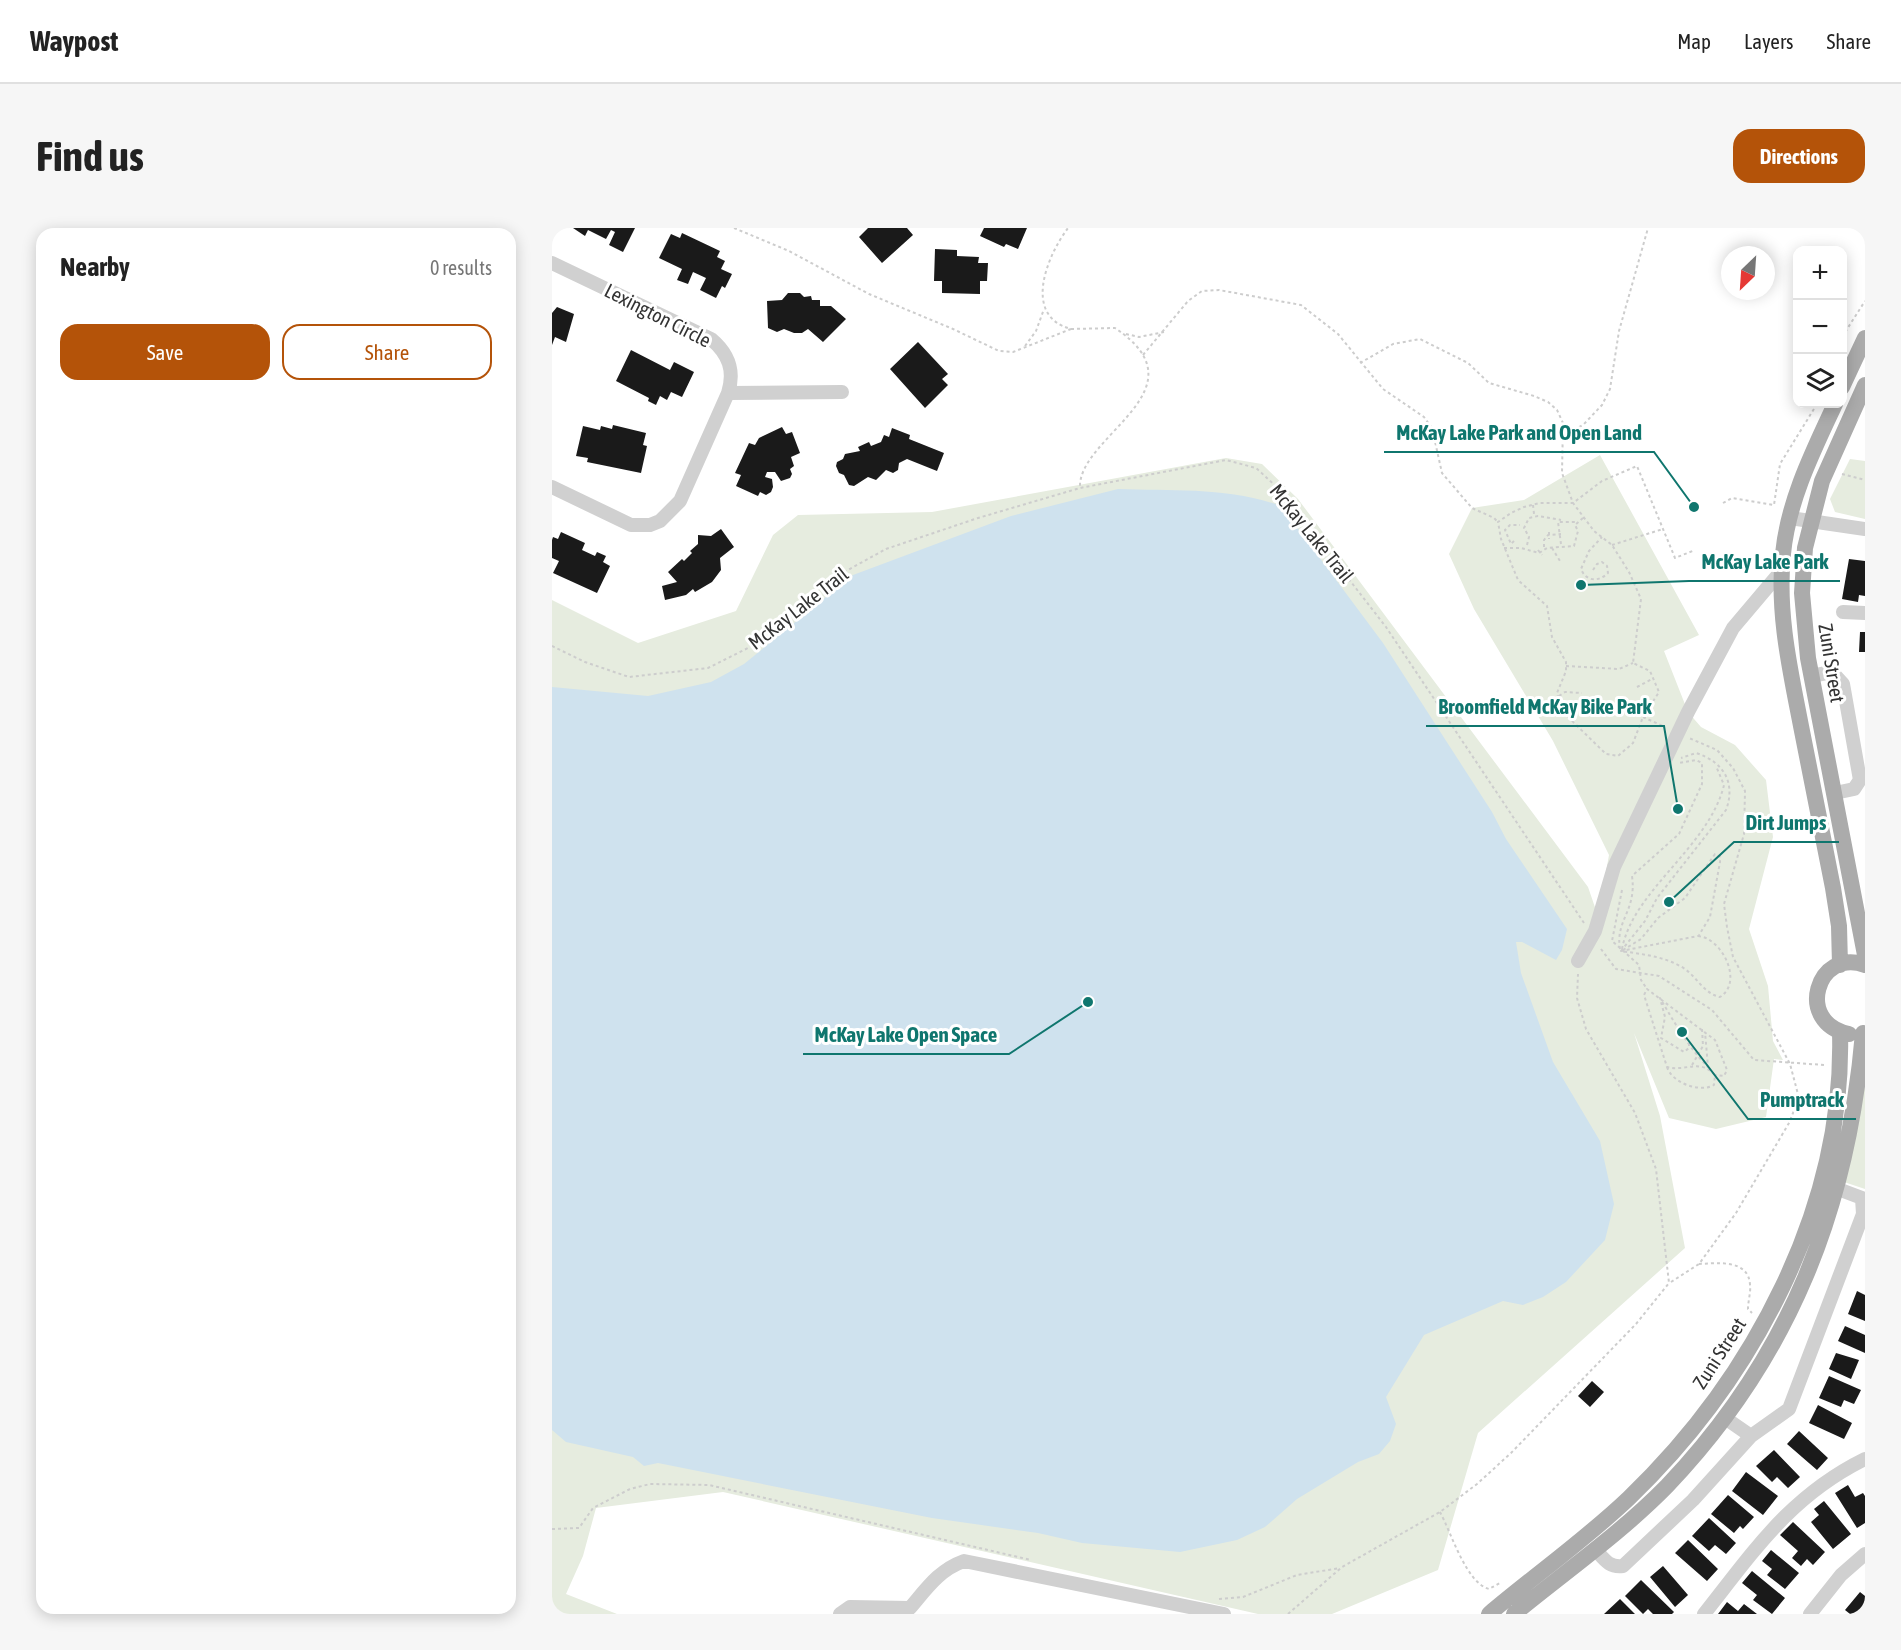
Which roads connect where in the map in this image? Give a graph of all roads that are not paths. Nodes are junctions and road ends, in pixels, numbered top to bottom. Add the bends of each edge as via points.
1 (552, 263) edge
2 (1865, 338) edge
3 (1847, 376) edge
4 (1865, 385) edge
5 (842, 392) dead end
6 (728, 393) junction
7 (1833, 408) edge
8 (552, 487) edge
9 (1790, 518) junction
10 (1810, 520) junction
11 (1865, 529) edge
12 (1782, 570) junction
13 (1843, 612) dead end
14 (1865, 613) edge
15 (1811, 676) junction
16 (1835, 793) junction
17 (1865, 955) edge
18 (1578, 961) road end
19 (1840, 965) junction
20 (1865, 965) edge
21 (1840, 1032) junction
22 (1864, 1032) edge
23 (1838, 1189) junction
24 (1725, 1418) junction
25 (1751, 1436) junction
26 (1865, 1459) edge
27 (1595, 1549) junction
28 (1865, 1554) edge
29 (840, 1614) edge
30 (1224, 1614) edge
31 (1489, 1614) edge
32 (1514, 1614) edge
33 (1704, 1614) edge
34 (1810, 1614) edge

1 - 6 street, Lexington Circle via 711,339 729,360 732,374
2 - 3 main road
4 - 10 main road, Zuni Street via 1822,481
5 - 6 street
6 - 8 street, Lexington Circle via 680,501 660,521 631,525
7 - 9 main road, Zuni Street via 1803,474
9 - 10 street
9 - 12 main road, Zuni Street
10 - 11 street
10 - 15 main road, Zuni Street via 1802,593
12 - 18 street via 1733,628 1678,733 1614,867 1595,931
12 - 19 main road, Zuni Street via 1786,652 1833,888
13 - 14 street
15 - 16 main road, Zuni Street
15 - 16 street via 1832,672 1843,684 1860,780 1854,789
16 - 17 main road, Zuni Street
19 - 20 main road
19 - 21 main road via 1823,978 1816,998 1823,1018
21 - 22 main road
21 - 31 main road, Zuni Street via 1840,1082 1813,1210 1782,1286 1740,1363 1693,1428 1644,1483
22 - 23 main road, Zuni Street
23 - 24 main road, Zuni Street via 1792,1308
23 - 25 street via 1862,1198 1863,1214 1789,1409
24 - 25 street
24 - 27 main road, Zuni Street via 1666,1486
25 - 27 street via 1693,1500 1623,1566 1608,1564
26 - 33 street via 1800,1500
27 - 32 main road, Zuni Street
28 - 34 street via 1841,1575
29 - 30 street via 850,1607 910,1608 937,1575 964,1561

